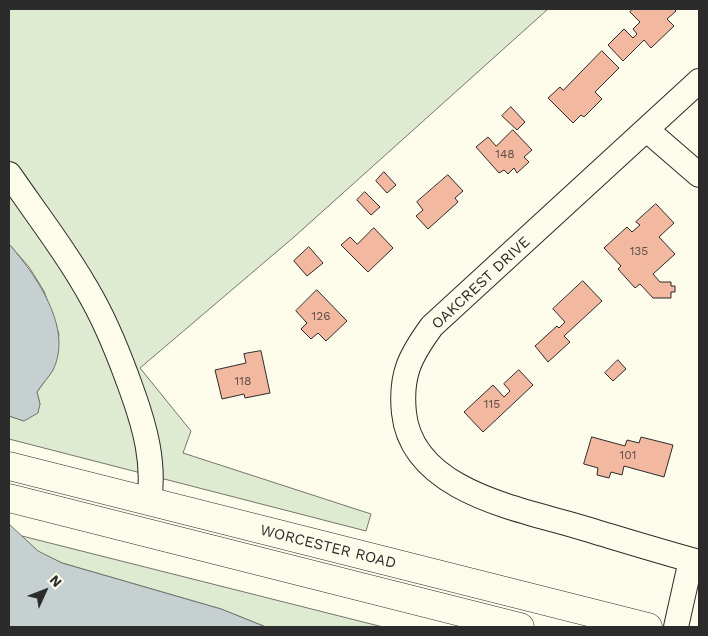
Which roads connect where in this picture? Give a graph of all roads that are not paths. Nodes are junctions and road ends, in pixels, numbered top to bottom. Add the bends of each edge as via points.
1 (699, 81) edge
2 (648, 130) junction
3 (9, 174) edge
4 (699, 175) edge
5 (9, 466) edge
6 (9, 498) edge
7 (149, 502) junction
8 (695, 561) edge
9 (520, 627) edge
10 (648, 627) edge
11 (676, 627) edge

1 - 2 street, OAKCREST DRIVE
2 - 4 street
2 - 8 street, OAKCREST DRIVE via 432,326 409,361 404,381 405,424 424,460 454,484 508,506
3 - 7 street via 78,274 120,359 149,448 152,484
5 - 7 highway, WORCESTER ROAD
6 - 9 highway, WORCESTER ROAD
7 - 10 highway, WORCESTER ROAD
8 - 11 street

